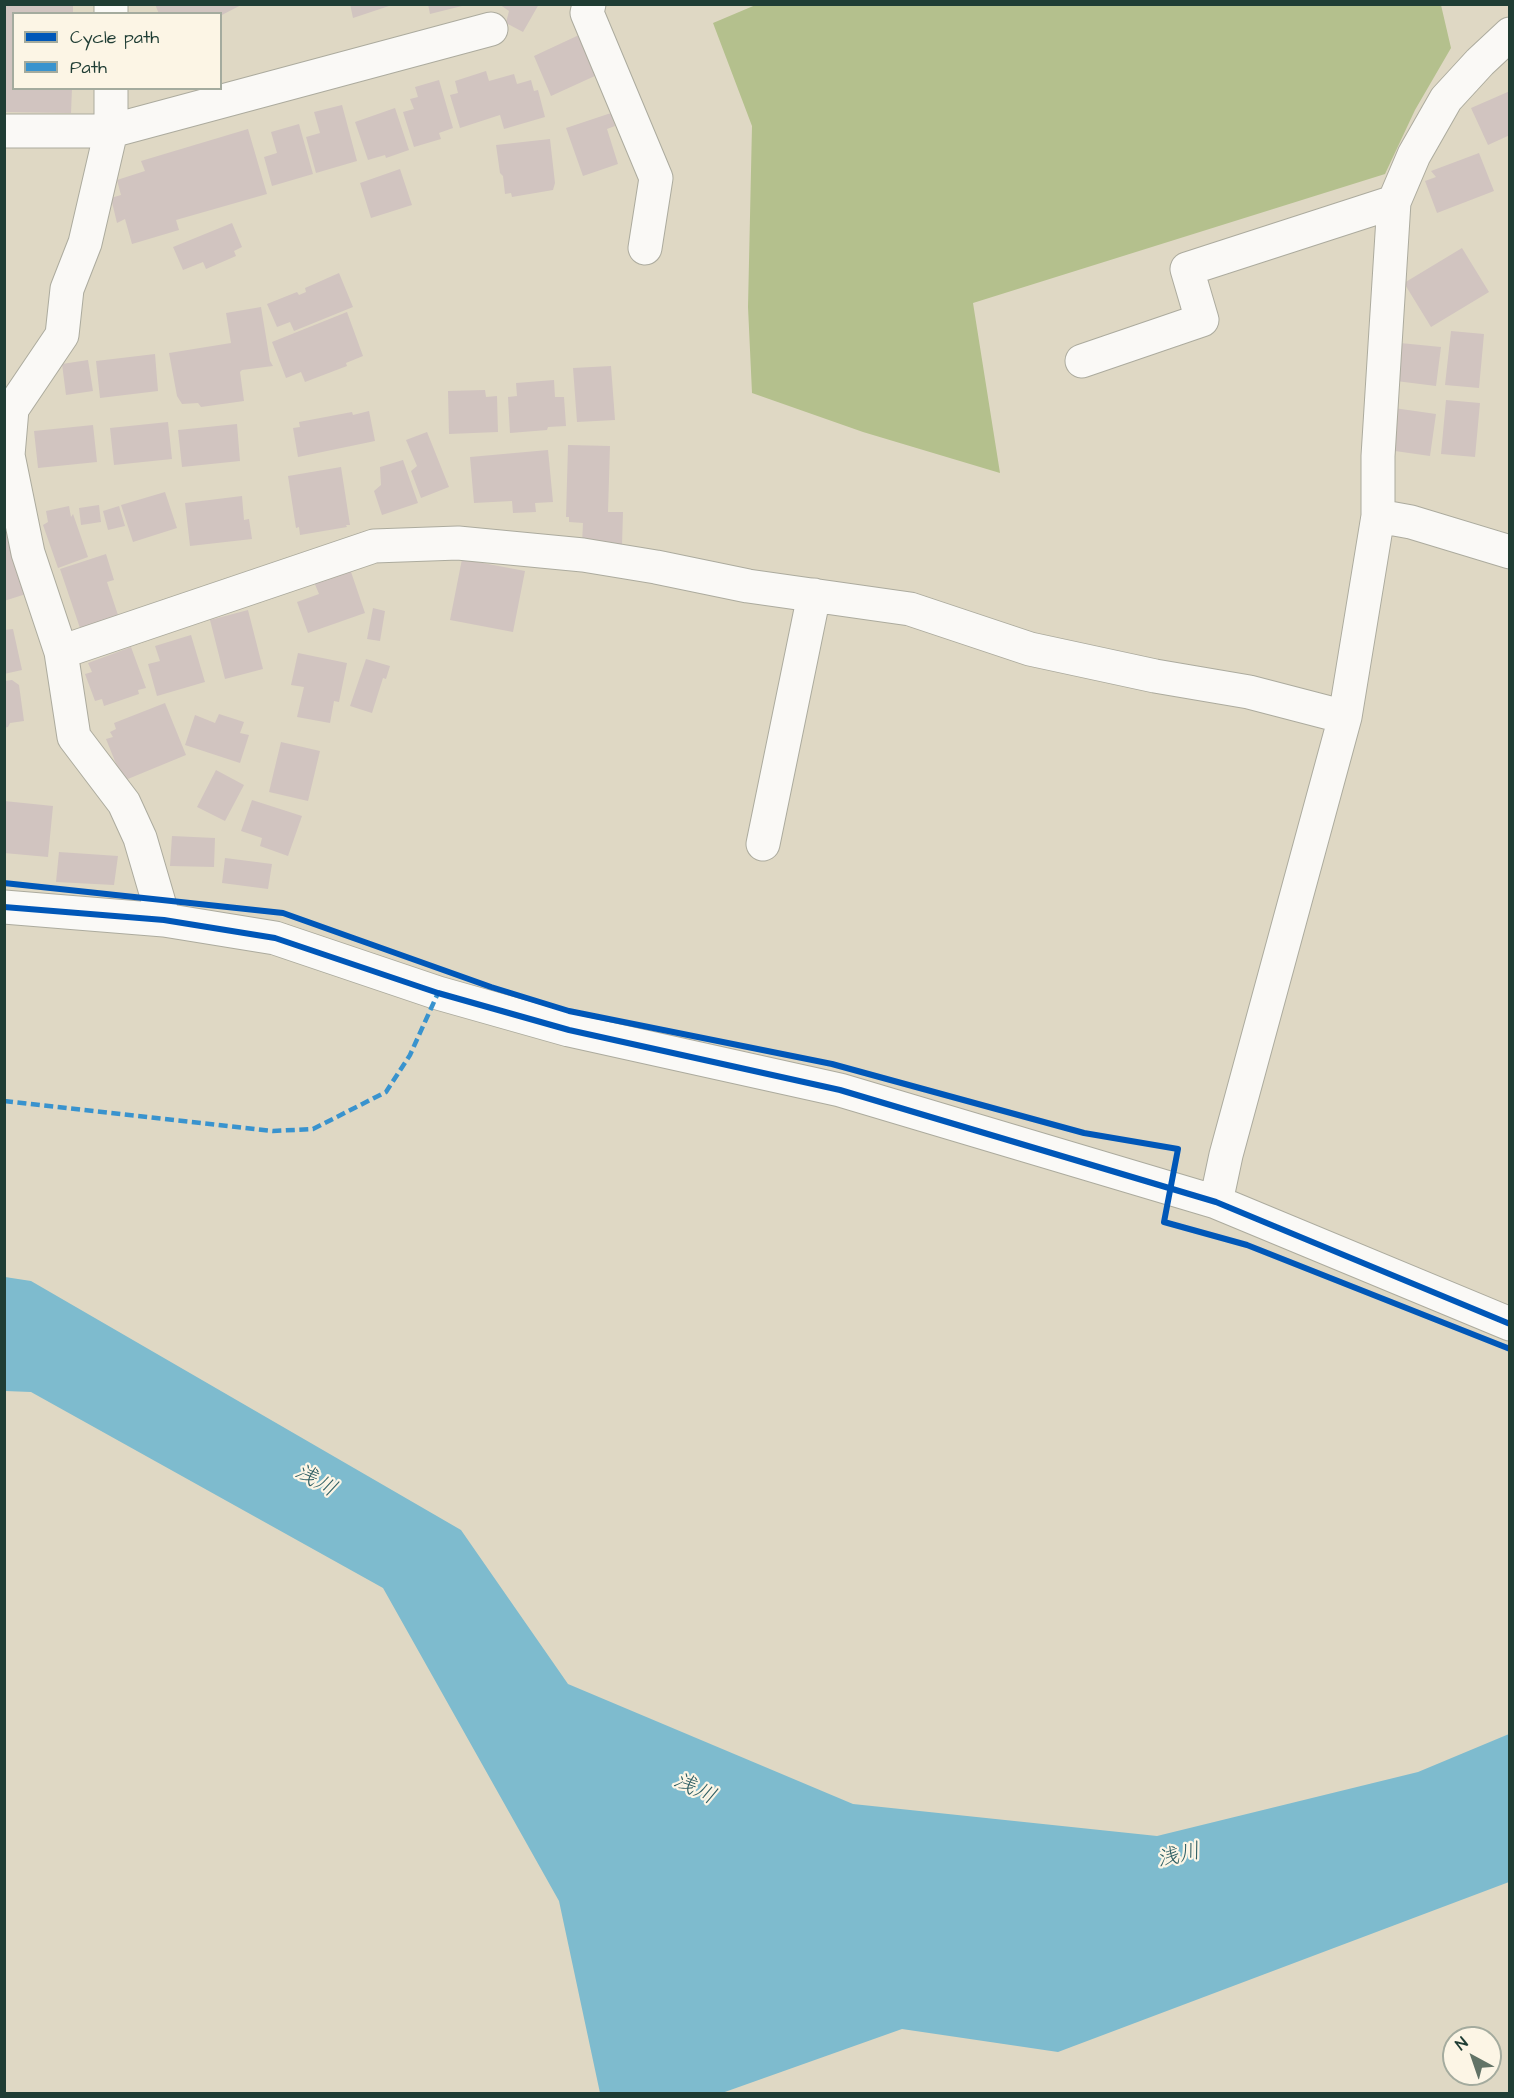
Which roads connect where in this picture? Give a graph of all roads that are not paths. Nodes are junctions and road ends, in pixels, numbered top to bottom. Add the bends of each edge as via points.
1 (589, 4) edge
2 (491, 29) dead end
3 (1509, 34) edge
4 (111, 90) edge
5 (111, 130) junction
6 (4, 131) edge
7 (1394, 202) junction
8 (645, 248) dead end
9 (1082, 361) dead end
10 (1378, 516) junction
11 (1509, 552) edge
12 (814, 595) junction
13 (61, 652) junction
14 (1345, 717) junction
15 (764, 844) dead end
16 (4, 907) edge
17 (164, 920) junction
18 (1216, 1202) junction
19 (1509, 1324) edge

1 - 8 street via 586,13 656,178
2 - 5 street
3 - 7 street via 1446,99 1414,155
4 - 5 street
5 - 6 street
5 - 13 street via 85,243 67,290 62,335 12,409 8,455 28,552
7 - 9 street via 1187,269 1202,320
7 - 10 street via 1378,456
10 - 11 street
10 - 14 street
12 - 13 street via 583,555 458,543 374,546
12 - 14 street via 910,609 1030,649 1249,692
12 - 15 street
13 - 17 street via 74,737 124,803 140,838
14 - 18 street
16 - 17 street
17 - 18 street via 275,938 438,993 569,1030 840,1090
18 - 19 street

